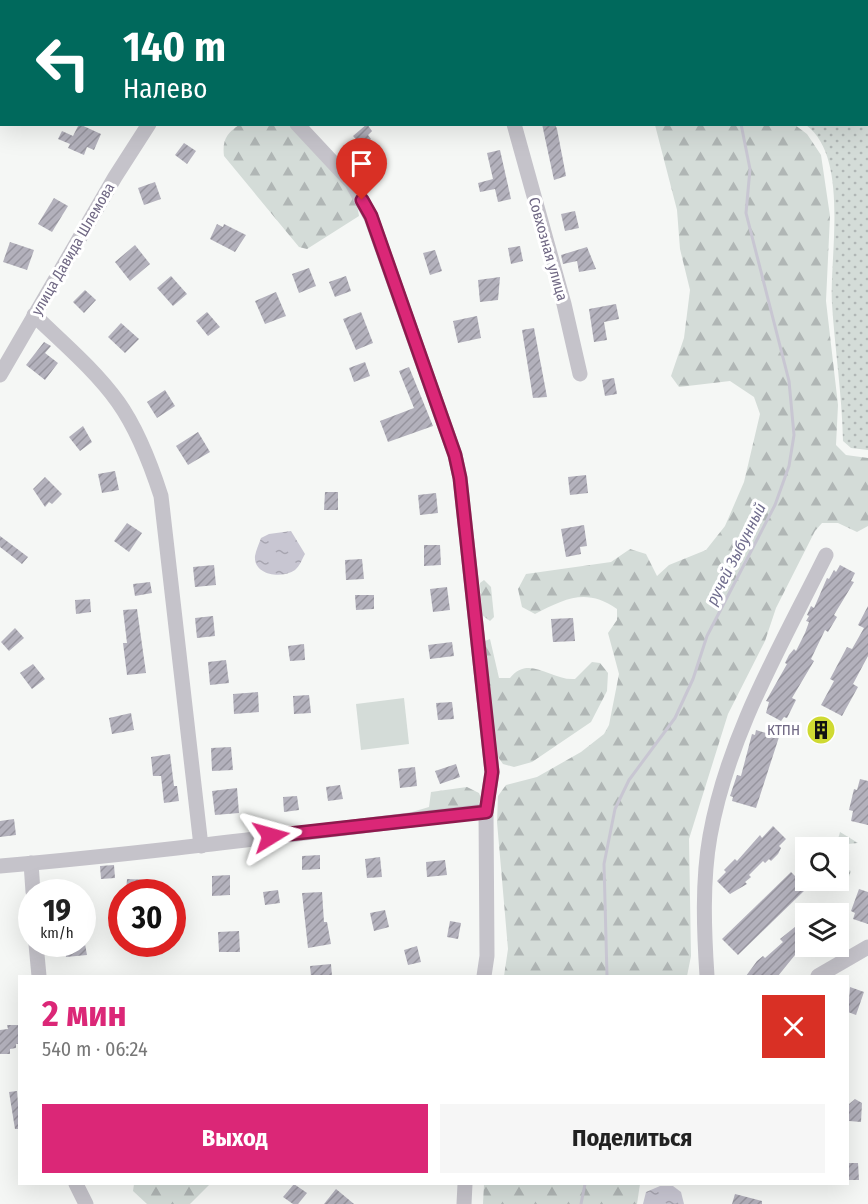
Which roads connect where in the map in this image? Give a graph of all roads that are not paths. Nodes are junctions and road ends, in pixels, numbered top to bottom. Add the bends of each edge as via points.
1 (148, 126) edge
2 (299, 126) edge
3 (515, 126) edge
4 (34, 315) junction
5 (580, 374) dead end
6 (0, 375) edge
7 (826, 555) dead end
8 (486, 812) junction
9 (201, 846) junction
10 (31, 863) junction
11 (0, 866) edge
12 (32, 879) edge
13 (868, 947) edge
14 (37, 957) edge
15 (39, 975) edge
16 (484, 975) edge
17 (707, 975) edge
18 (820, 975) edge
19 (76, 1185) edge
20 (465, 1185) edge
21 (86, 1204) edge
22 (464, 1204) edge

1 - 4 street, улица Давида Шлемова
2 - 8 street via 352,183 371,216 455,455 466,520 474,627 492,772
3 - 5 street, Совхозная улица
4 - 6 street, улица Давида Шлемова
4 - 9 street via 93,372 119,404 151,465 160,496
7 - 17 street via 746,716 723,779 706,863
8 - 9 street via 342,826
8 - 16 street
9 - 10 street
10 - 11 street
10 - 12 street
13 - 18 street
14 - 15 street
19 - 21 street
20 - 22 street

